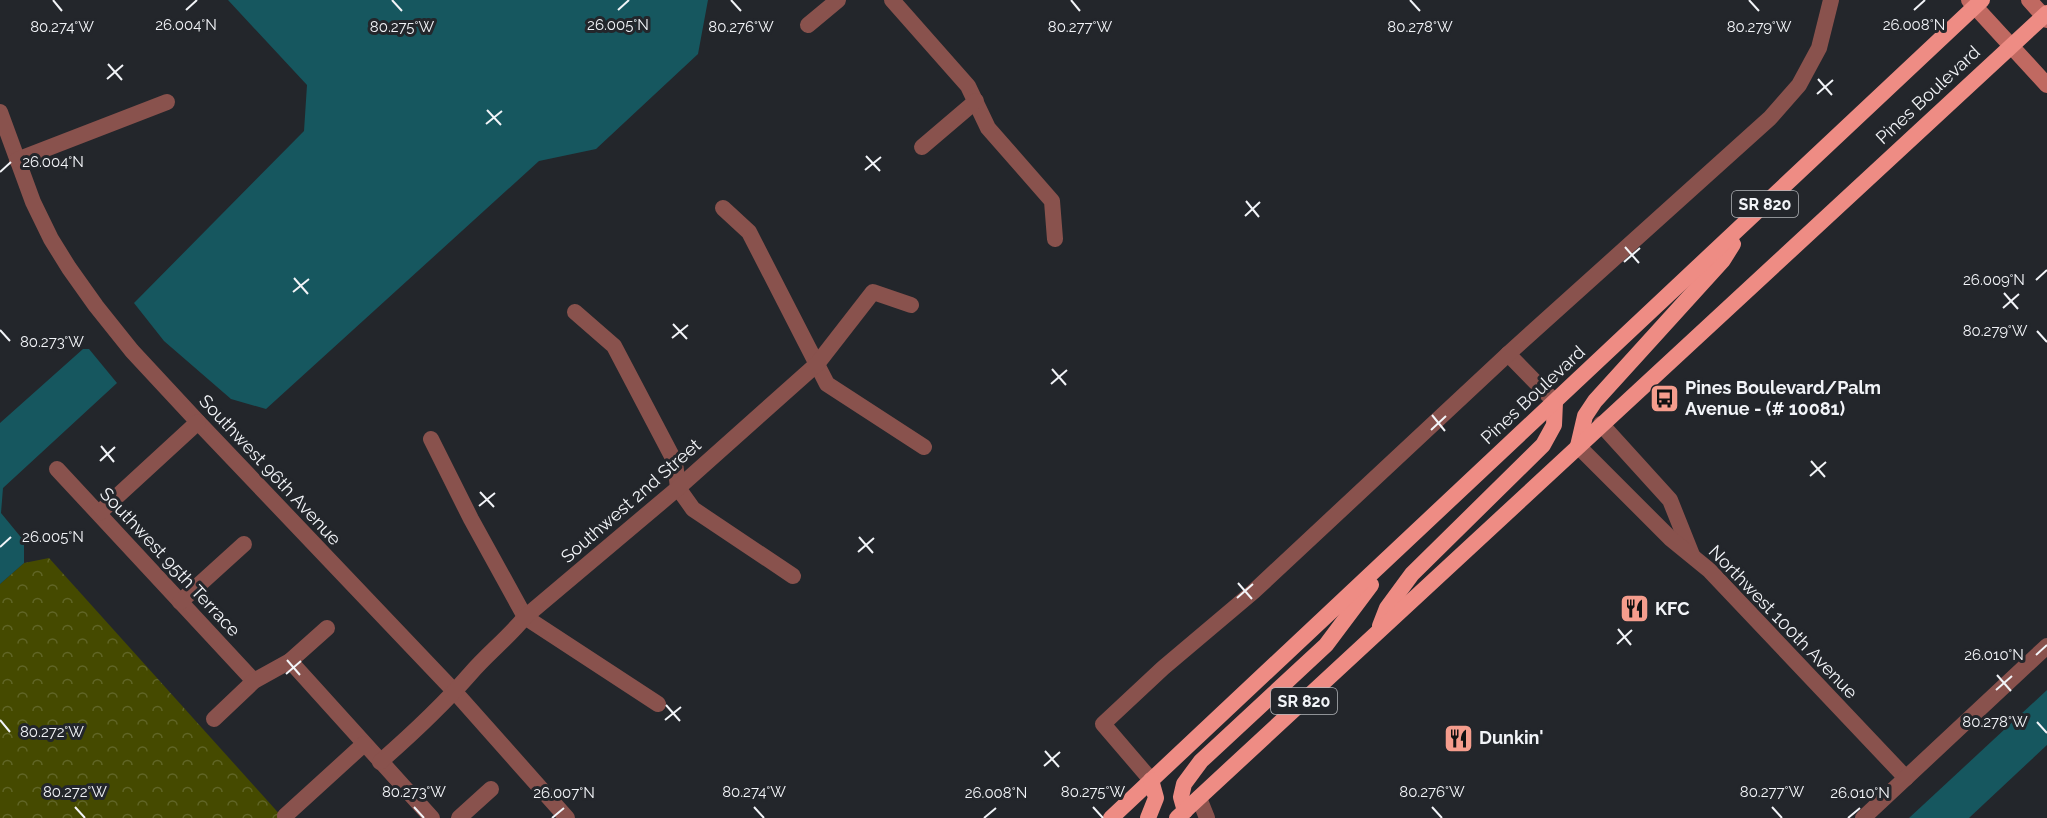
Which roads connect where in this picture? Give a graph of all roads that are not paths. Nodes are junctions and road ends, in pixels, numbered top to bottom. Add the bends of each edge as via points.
1 (838, 0) edge
2 (892, 0) edge
3 (1831, 0) edge
4 (2029, 0) edge
5 (1975, 2) edge
6 (2046, 16) edge
7 (808, 25) dead end
8 (2010, 45) junction
9 (2047, 85) edge
10 (976, 101) junction
11 (167, 102) dead end
12 (0, 112) edge
13 (922, 147) dead end
14 (17, 160) junction
15 (723, 208) dead end
16 (1750, 218) junction
17 (1054, 239) dead end
18 (911, 305) dead end
19 (575, 312) dead end
20 (1508, 354) junction
21 (817, 364) junction
22 (1555, 402) junction
23 (198, 422) junction
24 (1601, 424) junction
25 (431, 439) dead end
26 (1578, 446) junction
27 (924, 447) dead end
28 (57, 468) dead end
29 (678, 488) junction
30 (99, 513) junction
31 (244, 544) dead end
32 (1401, 546) junction
33 (1693, 556) junction
34 (793, 576) dead end
35 (180, 602) junction
36 (525, 617) junction
37 (327, 628) dead end
38 (1377, 633) junction
39 (2047, 646) edge
40 (290, 661) junction
41 (254, 681) junction
42 (454, 692) junction
43 (658, 704) dead end
44 (214, 718) dead end
45 (364, 744) junction
46 (380, 762) junction
47 (1906, 778) junction
48 (1151, 780) junction
49 (491, 789) dead end
50 (1199, 798) junction
51 (285, 816) dead end
52 (1183, 816) edge
53 (432, 818) edge
54 (459, 818) edge
55 (567, 818) edge
56 (1111, 818) edge
57 (1148, 818) edge
58 (1207, 818) edge
59 (1863, 818) edge

1 - 7 street
2 - 10 street via 968,86
3 - 20 street via 1819,48 1799,85 1770,118
4 - 6 main road
5 - 8 main road
5 - 16 highway, Pines Boulevard / SR 820
6 - 8 highway, Pines Boulevard / SR 820
8 - 9 main road
8 - 24 highway, Pines Boulevard / SR 820
10 - 13 street
10 - 17 street via 988,129 1052,201
11 - 14 street
12 - 14 street, Southwest 96th Avenue
14 - 23 street, Southwest 96th Avenue via 33,202 69,268 132,351
15 - 21 street via 749,232
16 - 22 highway, Pines Boulevard / SR 820
16 - 26 highway via 1723,260 1595,401 1585,417
18 - 21 street, Southwest 2nd Street via 873,292
19 - 29 street via 614,346 675,462
20 - 22 street
20 - 48 street via 1253,592 1103,724
21 - 27 street via 827,384
21 - 29 street, Southwest 2nd Street
22 - 32 highway, Pines Boulevard / SR 820
22 - 38 highway via 1554,425 1543,444 1412,574 1387,608
23 - 30 street
23 - 42 street, Southwest 96th Avenue
24 - 26 highway, Pines Boulevard / SR 820
24 - 33 street via 1670,500
25 - 36 street
26 - 33 street, Northwest 100th Avenue
26 - 38 highway, Pines Boulevard / SR 820
28 - 30 street, Southwest 95th Terrace
29 - 34 street via 693,509
29 - 36 street, Southwest 2nd Street
30 - 35 street, Southwest 95th Terrace
31 - 35 street
32 - 48 highway, Pines Boulevard / SR 820
32 - 52 highway via 1326,645 1201,761 1181,796
33 - 47 street, Northwest 100th Avenue
35 - 41 street, Southwest 95th Terrace
36 - 42 street, Southwest 2nd Street
36 - 43 street
37 - 40 street
38 - 50 highway, Pines Boulevard / SR 820
39 - 47 street
40 - 41 street
40 - 45 street
41 - 44 street
42 - 46 street, Southwest 2nd Street
42 - 55 street, Southwest 96th Avenue
45 - 46 street
45 - 51 street
46 - 53 street
47 - 59 street
48 - 56 highway, Pines Boulevard / SR 820
48 - 57 highway via 1156,798
49 - 54 street
50 - 52 highway, Pines Boulevard / SR 820
50 - 58 street

